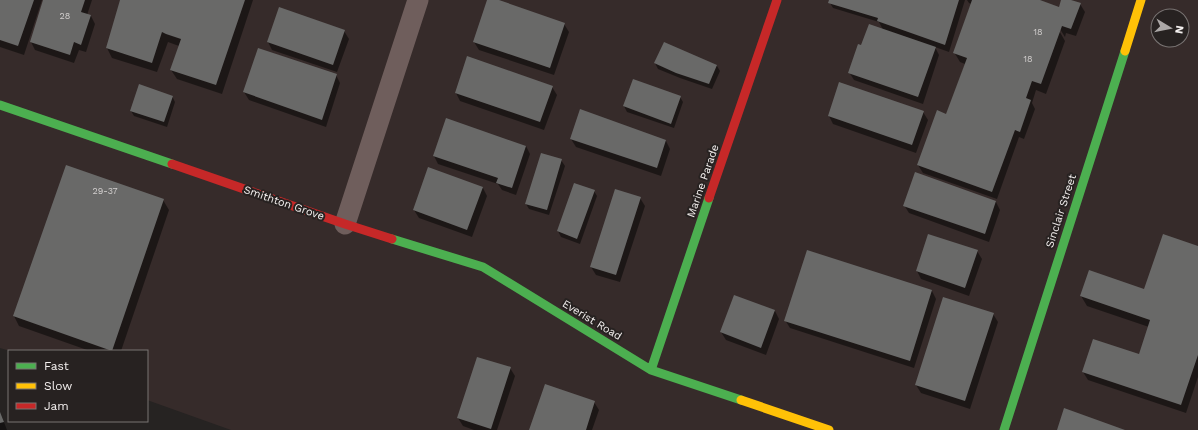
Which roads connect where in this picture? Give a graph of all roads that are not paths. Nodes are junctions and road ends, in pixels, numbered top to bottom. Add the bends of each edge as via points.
1 (418, 0) edge
2 (777, 0) edge
3 (1141, 0) edge
4 (0, 105) edge
5 (345, 224) junction
6 (651, 370) junction
7 (829, 430) edge
8 (1004, 430) edge

1 - 5 street
2 - 6 street, Marine Parade
3 - 8 street, Sinclair Street
4 - 5 street, Smithton Grove
5 - 6 street, Everist Road via 483,267
6 - 7 street, Everist Road

